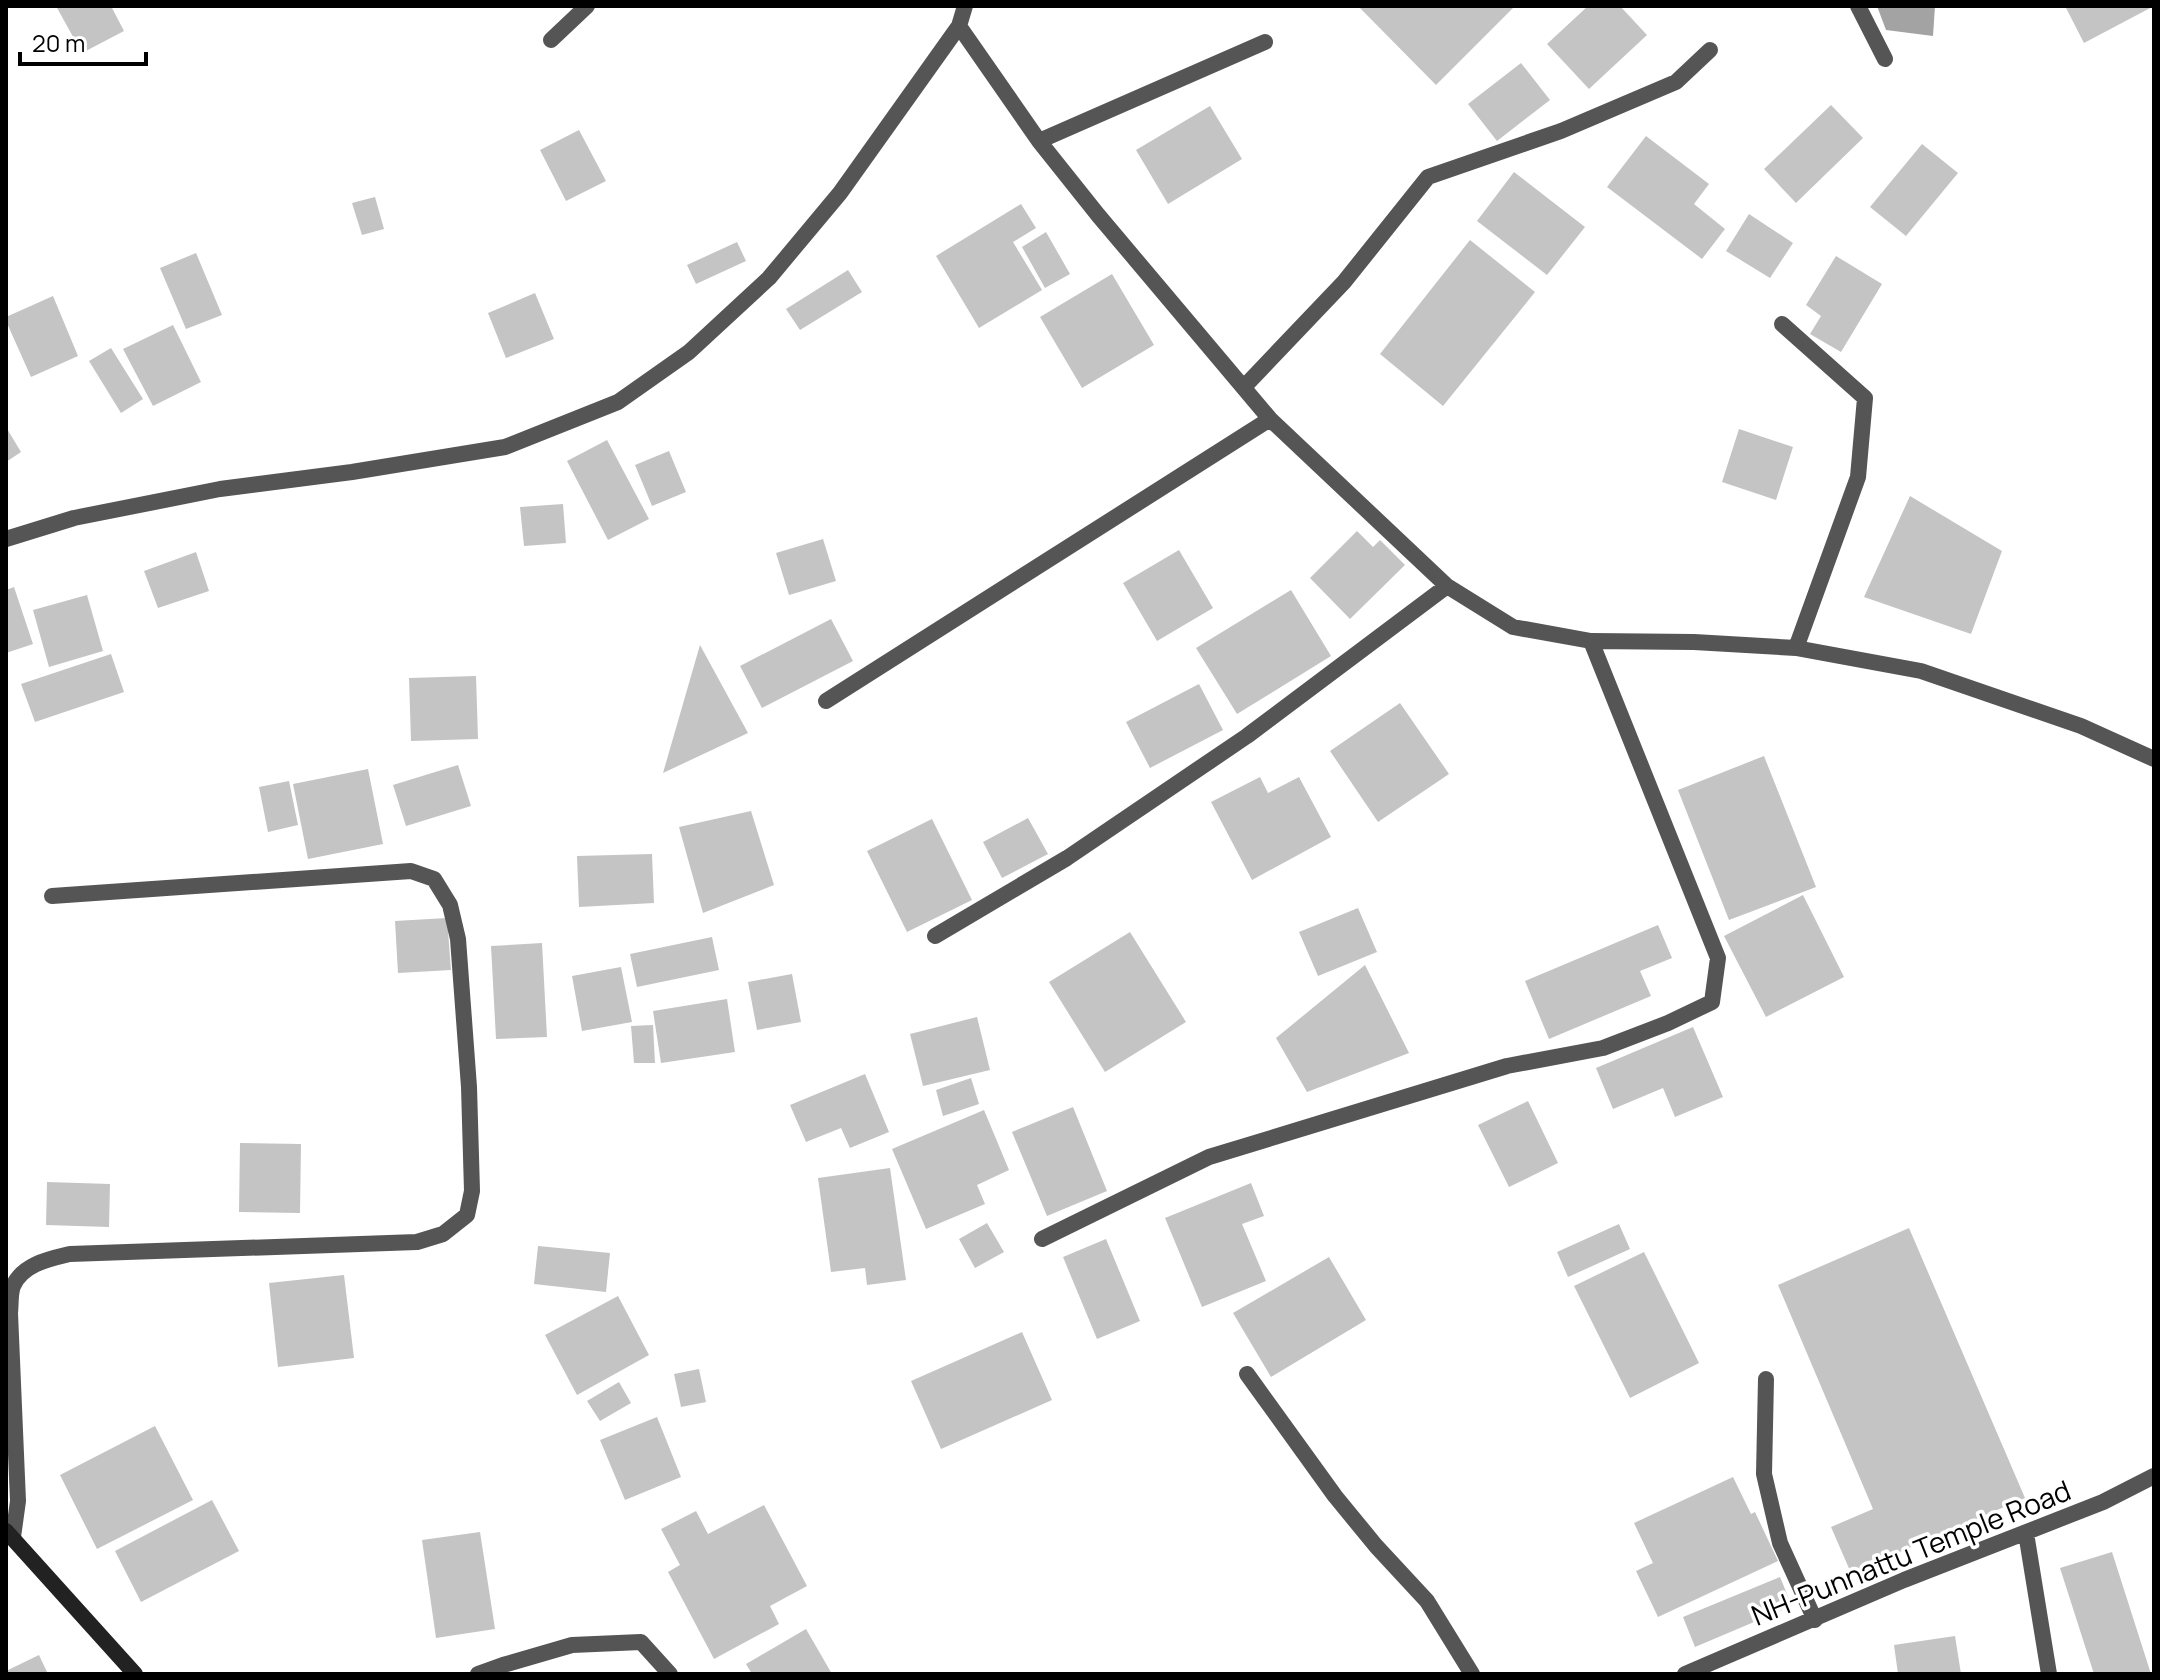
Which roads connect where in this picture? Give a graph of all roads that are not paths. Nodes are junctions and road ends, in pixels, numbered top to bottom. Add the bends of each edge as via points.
1 (587, 6) edge
2 (965, 6) edge
3 (1858, 6) edge
4 (959, 26) junction
5 (551, 40) dead end
6 (1265, 42) dead end
7 (1710, 50) dead end
8 (1885, 59) dead end
9 (1039, 141) junction
10 (1782, 324) dead end
11 (1244, 387) junction
12 (1270, 419) junction
13 (6, 539) edge
14 (1447, 586) junction
15 (1591, 641) junction
16 (1796, 648) junction
17 (826, 701) dead end
18 (2154, 759) edge
19 (52, 896) dead end
20 (935, 936) dead end
21 (1042, 1239) dead end
22 (1247, 1374) dead end
23 (1766, 1379) dead end
24 (2154, 1476) edge
25 (2026, 1533) junction
26 (9, 1534) edge
27 (1815, 1620) junction
28 (135, 1674) edge
29 (478, 1674) edge
30 (670, 1674) edge
31 (1472, 1674) edge
32 (1685, 1674) edge
33 (2049, 1674) edge

1 - 5 street
2 - 4 street
3 - 8 street
4 - 9 street
4 - 13 street via 840,193 769,278 689,352 618,402 505,447 220,489 74,518
6 - 9 street
7 - 11 street via 1676,82 1561,131 1428,177 1344,282
9 - 11 street
10 - 16 street via 1865,398 1858,477
11 - 12 street
12 - 14 street
12 - 17 street
14 - 15 street via 1513,627
14 - 20 street via 1247,736 1067,858
15 - 16 street
15 - 21 street via 1718,958 1712,1002 1603,1048 1507,1066 1209,1157
16 - 18 street via 1921,671 2081,726
19 - 26 street via 411,871 434,879 450,905 458,939 472,1191 467,1215 443,1234 417,1242 70,1254 23,1272 12,1288 10,1313 18,1501
22 - 31 street via 1335,1496 1427,1601
23 - 27 street via 1764,1474 1780,1543
24 - 25 street, NH-Punnattu Temple Road
25 - 27 street, NH-Punnattu Temple Road
25 - 33 street
26 - 28 street
27 - 32 street, NH-Punnattu Temple Road
29 - 30 street via 572,1645 641,1642

